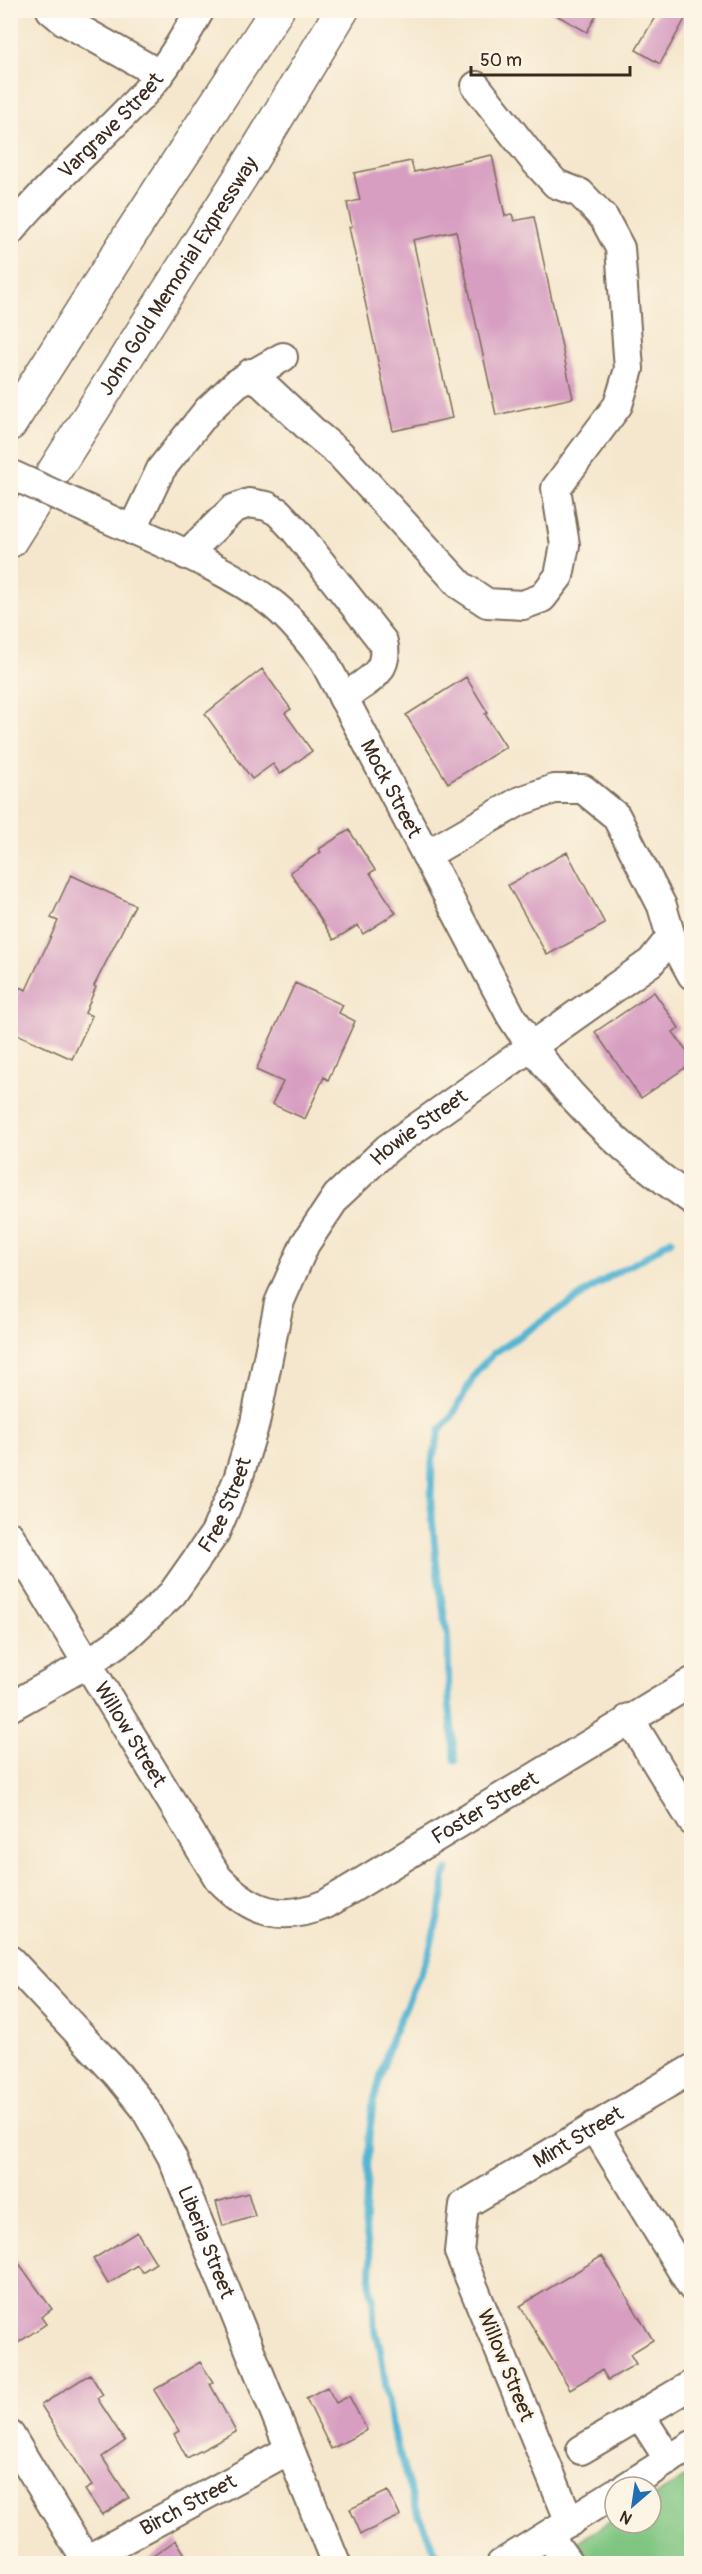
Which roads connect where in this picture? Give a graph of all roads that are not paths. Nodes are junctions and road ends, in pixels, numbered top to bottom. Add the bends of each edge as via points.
1 (51, 10) edge
2 (200, 10) edge
3 (277, 10) edge
4 (342, 10) edge
5 (159, 74) junction
6 (476, 86) dead end
7 (10, 231) edge
8 (283, 357) dead end
9 (251, 374) junction
10 (10, 424) edge
11 (10, 474) edge
12 (132, 530) junction
13 (12, 539) edge
14 (186, 555) junction
15 (344, 699) junction
16 (426, 855) junction
17 (670, 937) junction
18 (692, 975) edge
19 (532, 1048) junction
20 (692, 1200) edge
21 (319, 1221) joint
22 (10, 1536) edge
23 (88, 1663) junction
24 (692, 1682) edge
25 (10, 1707) edge
26 (629, 1718) junction
27 (692, 1821) edge
28 (273, 1912) joint
29 (10, 1960) edge
30 (692, 2069) edge
31 (594, 2126) junction
32 (464, 2205) joint
33 (692, 2287) edge
34 (691, 2385) edge
35 (640, 2415) junction
36 (10, 2435) edge
37 (290, 2450) junction
38 (581, 2450) dead end
39 (680, 2452) edge
40 (645, 2475) edge
41 (603, 2501) edge
42 (559, 2529) junction
43 (87, 2562) edge
44 (336, 2564) edge
45 (501, 2564) edge
46 (569, 2564) edge

1 - 5 street
2 - 5 street, Vargrave Street
3 - 10 highway
4 - 13 highway, John Gold Memorial Expressway
5 - 7 street, Vargrave Street
6 - 9 street via 556,184 580,193 604,218 620,248 629,369 618,405 556,488 565,545 559,576 542,597 523,605 487,603 460,585 340,454
8 - 9 street
9 - 12 street via 221,396 170,456
11 - 12 street, Mock Street, bridge
12 - 14 street, Mock Street
14 - 15 street, Mock Street via 231,577 276,607 317,652
14 - 15 street via 233,509 249,503 278,512 383,642 386,654 381,670
15 - 16 street, Mock Street
16 - 17 street via 520,801 554,789 583,789 616,816 662,906
16 - 19 street, Mock Street via 511,1016
17 - 18 street
17 - 19 street, Howie Street via 651,962
19 - 20 street, Mock Street via 617,1143
19 - 21 street, Howie Street via 388,1148 344,1190
21 - 23 street, Free Street via 293,1267 279,1303 255,1423 238,1479 215,1533 172,1594 126,1637
22 - 23 street, Willow Street
23 - 25 street, Free Street
23 - 28 street, Willow Street via 218,1878 247,1904
24 - 26 street, Foster Street
26 - 27 street
26 - 28 street, Foster Street via 326,1904 299,1914
29 - 37 street, Liberia Street via 79,2031 144,2107 172,2157
30 - 31 street, Mint Street
31 - 32 street, Mint Street
31 - 33 street
32 - 42 street, Willow Street via 459,2252
34 - 35 street
35 - 38 street
35 - 39 street
36 - 43 street
37 - 43 street, Birch Street
37 - 44 street, Liberia Street
39 - 40 street
41 - 42 street
42 - 45 street
42 - 46 street, Willow Street

